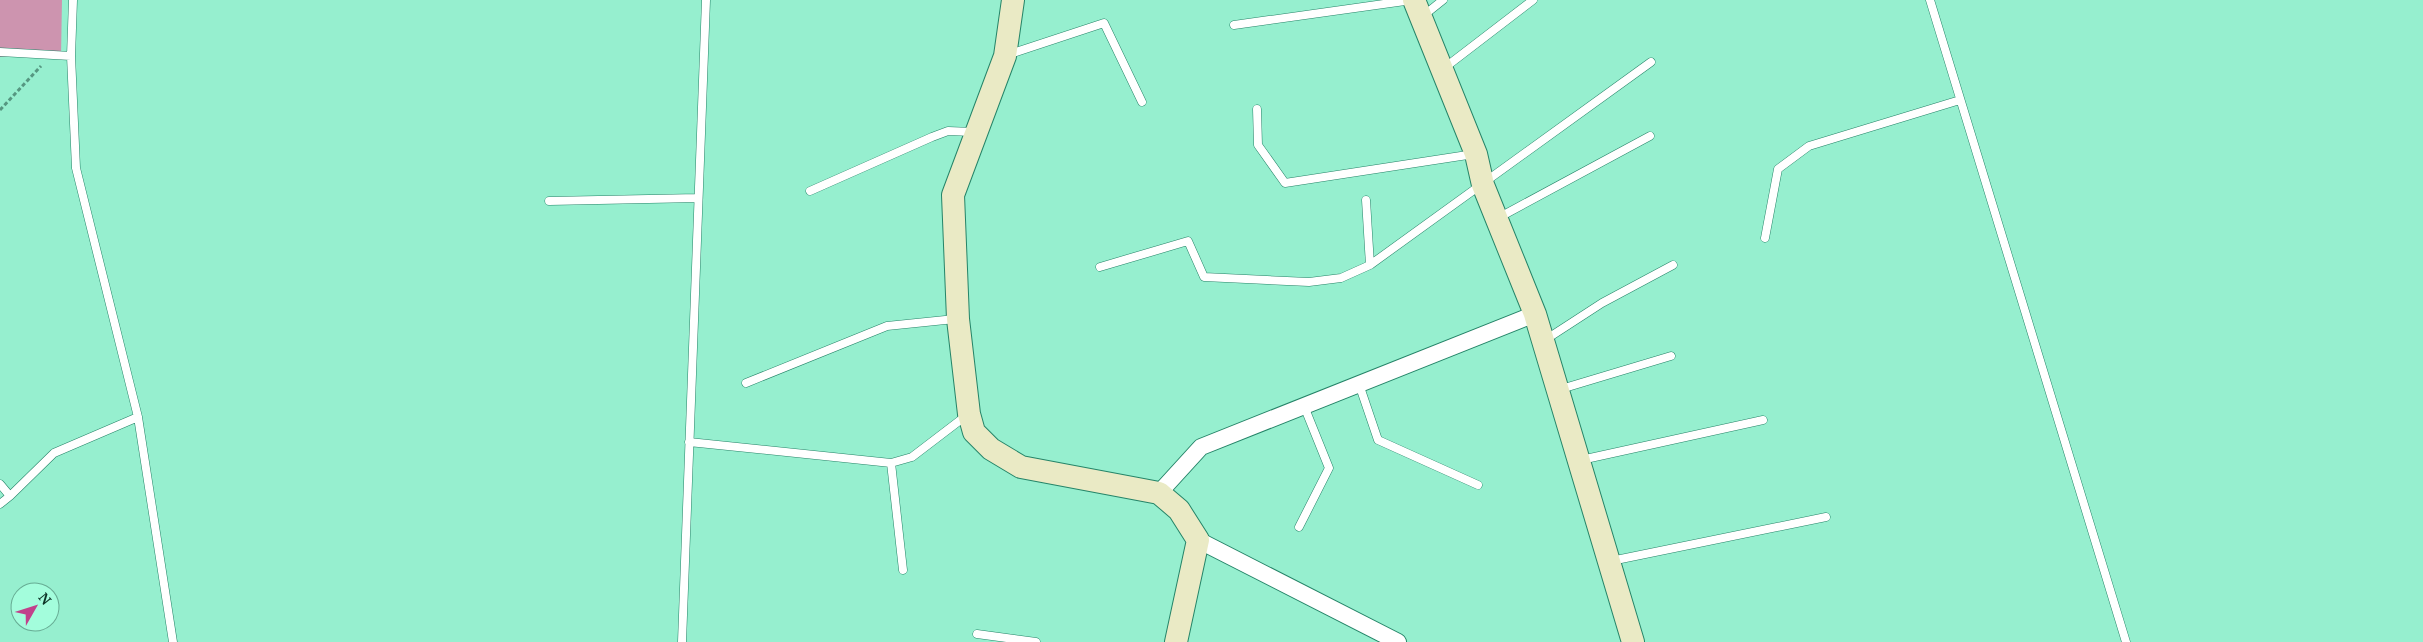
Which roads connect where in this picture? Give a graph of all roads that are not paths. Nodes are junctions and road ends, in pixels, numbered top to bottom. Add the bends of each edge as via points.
1 (73, 0) edge
2 (706, 0) edge
3 (1013, 0) edge
4 (1443, 0) edge
5 (1533, 0) edge
6 (1930, 0) edge
7 (1417, 6) edge
8 (1234, 25) dead end
9 (0, 52) edge
10 (71, 56) junction
11 (1005, 56) junction
12 (1651, 62) dead end
13 (1442, 70) junction
14 (1960, 100) junction
15 (1142, 102) dead end
16 (1257, 109) dead end
17 (976, 132) junction
18 (1650, 136) dead end
19 (1476, 154) junction
20 (1483, 185) junction
21 (810, 191) dead end
22 (698, 198) junction
23 (1366, 200) dead end
24 (549, 201) dead end
25 (1496, 218) junction
26 (1766, 238) dead end
27 (1673, 265) dead end
28 (1370, 266) junction
29 (1100, 267) dead end
30 (1535, 314) junction
31 (958, 319) junction
32 (1543, 341) junction
33 (1671, 356) dead end
34 (746, 383) dead end
35 (1359, 384) junction
36 (1558, 390) junction
37 (1304, 406) junction
38 (969, 414) junction
39 (138, 417) junction
40 (1763, 420) dead end
41 (689, 442) junction
42 (1579, 461) junction
43 (891, 463) junction
44 (0, 484) edge
45 (1478, 485) dead end
46 (1159, 493) junction
47 (10, 496) junction
48 (0, 504) edge
49 (1826, 517) dead end
50 (1298, 527) dead end
51 (1198, 540) junction
52 (1609, 561) junction
53 (903, 570) dead end
54 (977, 634) dead end
55 (173, 642) edge
56 (682, 642) edge
57 (1036, 642) edge
58 (1176, 642) edge
59 (1398, 642) edge
60 (1633, 642) edge
61 (2126, 642) edge

1 - 10 lane
2 - 22 lane
3 - 11 street
4 - 7 lane
5 - 13 lane
6 - 14 lane
7 - 8 lane
7 - 13 street
9 - 10 lane
10 - 39 lane via 76,168
11 - 15 lane via 1104,23
11 - 17 street
12 - 20 lane
13 - 19 street
14 - 26 lane via 1809,146 1778,169
14 - 61 lane
16 - 19 lane via 1258,145 1285,183
17 - 21 lane via 948,131
17 - 31 street via 953,195
18 - 25 lane
19 - 20 street
20 - 25 street
20 - 28 lane
22 - 24 lane
22 - 41 lane
23 - 28 lane
25 - 30 street
27 - 32 lane
28 - 29 lane via 1341,278 1309,282 1204,277 1188,241
30 - 32 street
30 - 35 street
31 - 34 lane via 888,326
31 - 38 street
32 - 36 street
33 - 36 lane
35 - 37 street
35 - 45 lane via 1378,440
36 - 42 street
37 - 46 street via 1201,447
37 - 50 lane via 1329,468
38 - 43 lane via 912,457
38 - 46 street via 974,432 1021,467
39 - 47 lane via 54,453
39 - 55 lane
40 - 42 lane
41 - 43 lane
41 - 56 lane
42 - 52 street
43 - 53 lane
44 - 47 lane
46 - 51 street via 1179,510
47 - 48 lane
49 - 52 lane
51 - 58 street
51 - 59 street
52 - 60 street
54 - 57 lane

